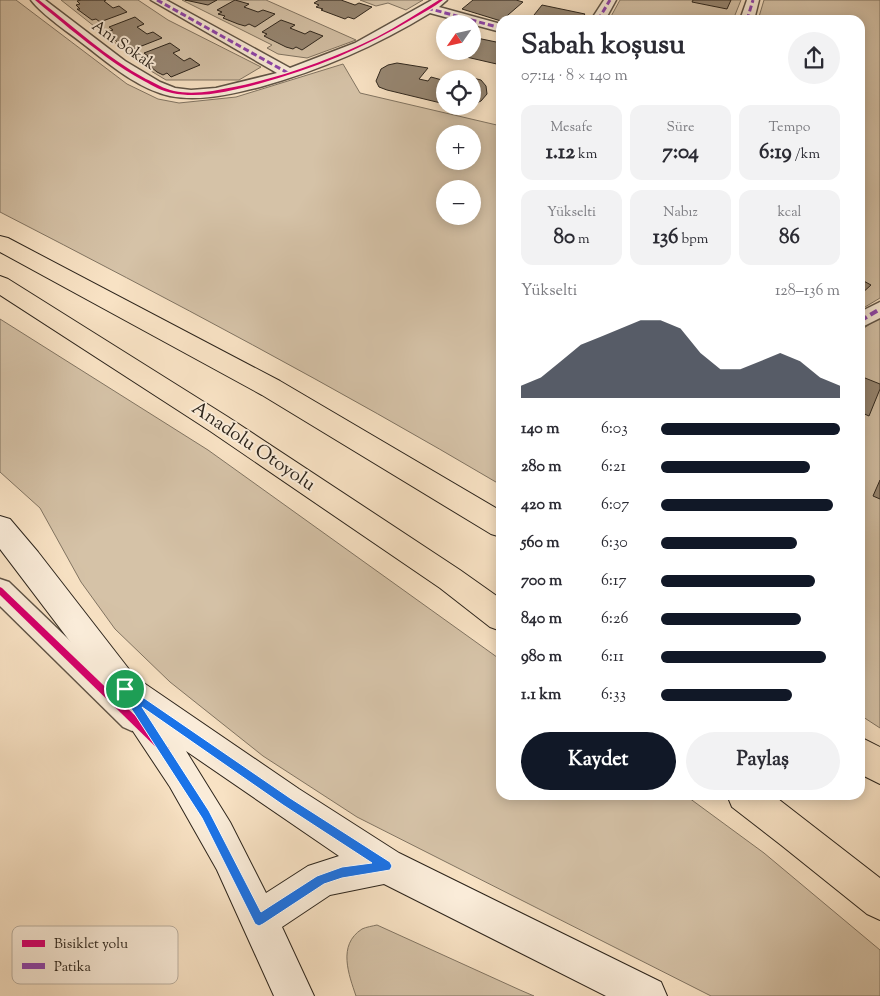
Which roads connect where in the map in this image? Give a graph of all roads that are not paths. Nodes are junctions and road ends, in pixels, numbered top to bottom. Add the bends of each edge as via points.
1 (37, 0) edge
2 (157, 0) edge
3 (441, 0) edge
4 (610, 0) edge
5 (753, 0) edge
6 (427, 8) junction
7 (601, 15) edge
8 (748, 15) edge
9 (496, 27) edge
10 (288, 73) junction
11 (0, 243) edge
12 (0, 284) edge
13 (880, 309) edge
14 (865, 318) edge
15 (496, 522) edge
16 (0, 528) edge
17 (0, 590) edge
18 (496, 613) edge
19 (125, 689) junction
20 (166, 751) junction
21 (865, 757) edge
22 (880, 767) edge
23 (751, 800) edge
24 (386, 866) junction
25 (880, 901) edge
26 (259, 920) junction
27 (294, 996) edge
28 (647, 996) edge

1 - 10 street, Anı Sokak via 132,72 172,92 183,95 213,93
2 - 10 street
3 - 6 street, Anı Sokak
4 - 7 street
5 - 8 street
6 - 9 street
6 - 10 street, Anı Sokak via 363,45
11 - 15 highway via 271,388
12 - 18 highway, Anadolu Otoyolu via 219,424
13 - 14 street
16 - 19 main road via 39,574
17 - 20 street
19 - 20 main road
19 - 24 main road
20 - 26 main road via 206,814
21 - 22 highway
23 - 25 highway
24 - 26 main road via 321,880
24 - 28 main road
26 - 27 main road

